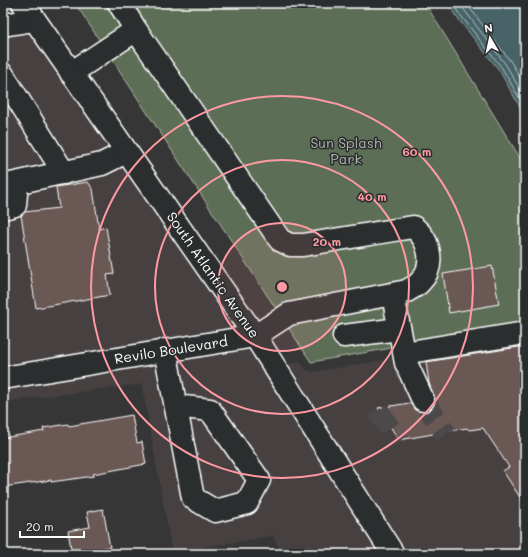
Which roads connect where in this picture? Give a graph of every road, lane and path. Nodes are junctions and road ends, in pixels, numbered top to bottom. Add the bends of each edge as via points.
1 (119, 3) edge
2 (28, 11) edge
3 (3, 25) edge
4 (136, 30) junction
5 (71, 73) junction
6 (3, 75) edge
7 (126, 152) junction
8 (64, 173) junction
9 (10, 183) edge
10 (3, 208) edge
11 (394, 295) junction
12 (400, 329) junction
13 (525, 333) edge
14 (255, 336) junction
15 (344, 336) dead end
16 (165, 350) junction
17 (404, 353) junction
18 (3, 378) edge
19 (422, 400) tunnel mouth
20 (176, 406) junction
21 (393, 554) edge

1 - 4 main road
2 - 3 main road
2 - 5 main road, South Atlantic Avenue
4 - 5 main road
4 - 11 main road, Revilo Boulevard via 280,240 290,245 303,245 413,227 421,233 430,255 428,270 420,282 407,292
5 - 7 main road, South Atlantic Avenue
6 - 8 main road
7 - 8 main road via 102,164
7 - 14 main road, South Atlantic Avenue
8 - 9 main road
9 - 10 main road via 16,205
11 - 12 main road
11 - 14 main road, Revilo Boulevard via 289,314
12 - 15 main road
12 - 17 main road
13 - 17 main road
14 - 16 main road, Revilo Boulevard
14 - 21 main road, South Atlantic Avenue
16 - 18 main road, Revilo Boulevard
16 - 20 main road
17 - 19 main road
20 - 20 main road via 193,498 215,511 247,503 260,480 210,410

